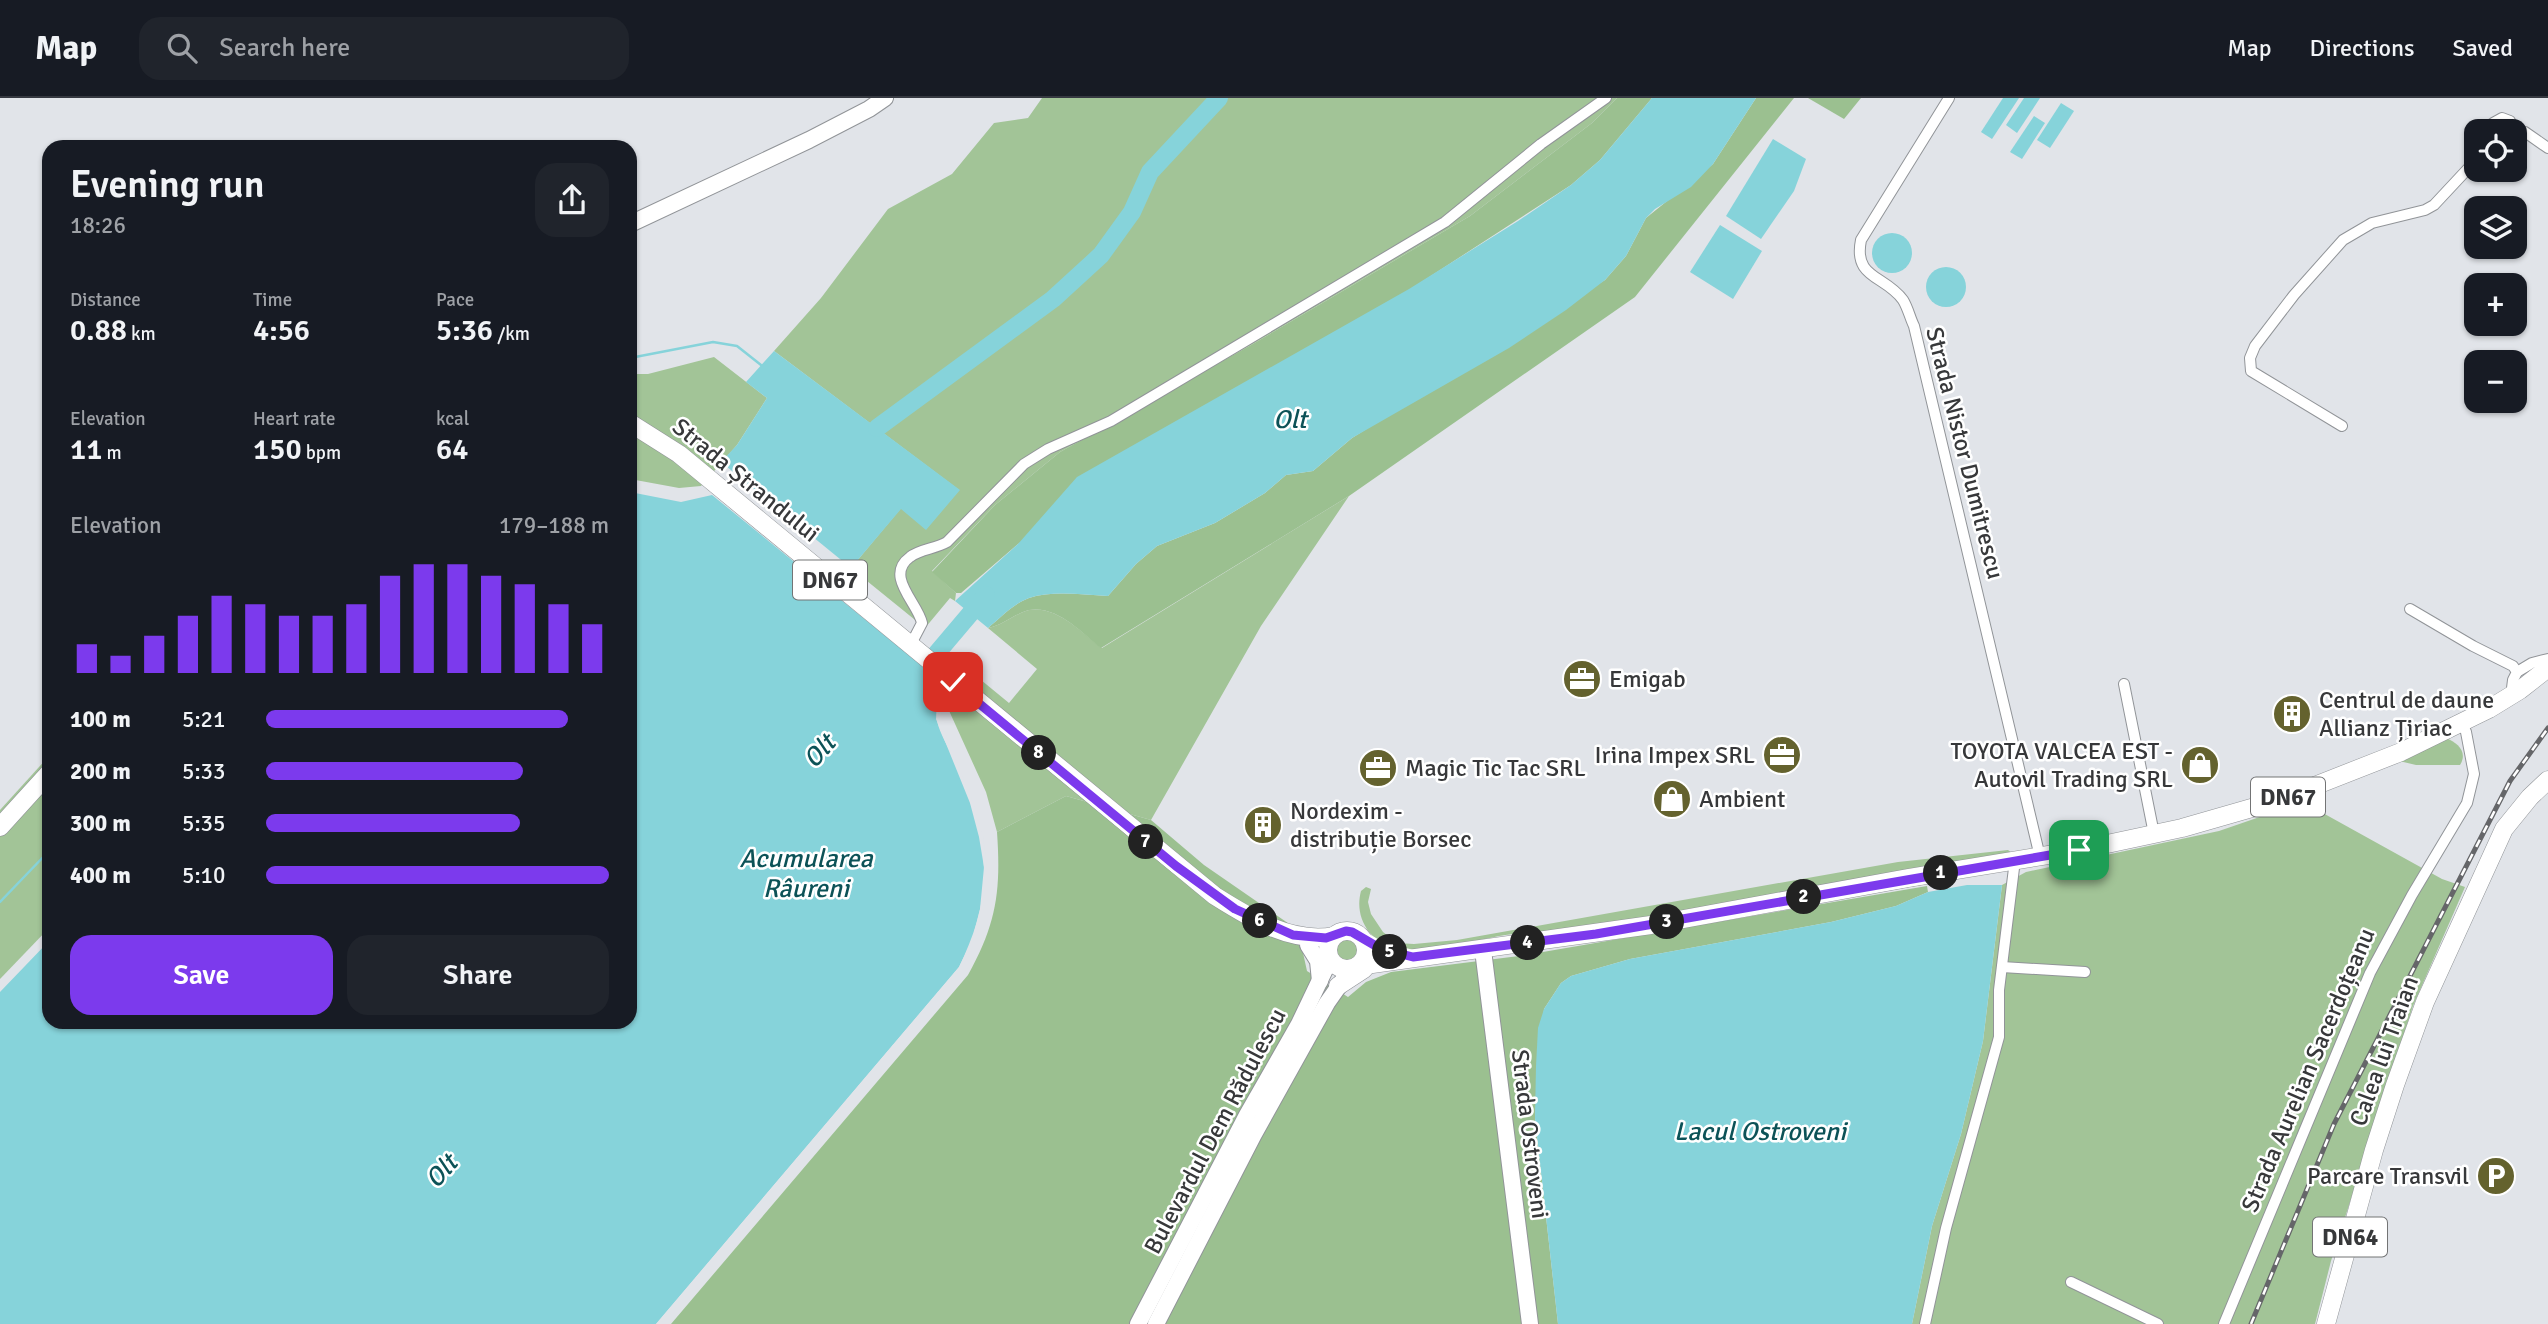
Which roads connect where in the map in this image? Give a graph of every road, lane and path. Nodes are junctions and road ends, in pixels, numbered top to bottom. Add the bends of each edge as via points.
1 (885, 98) edge
2 (1606, 98) edge
3 (1949, 98) edge
4 (2527, 133) edge
5 (2548, 148) edge
6 (2464, 173) edge
7 (637, 221) edge
8 (2342, 426) dead end
9 (637, 427) edge
10 (2410, 609) dead end
11 (910, 646) junction
12 (2548, 659) edge
13 (2548, 668) edge
14 (2517, 672) junction
15 (2124, 684) dead end
16 (2511, 696) junction
17 (2462, 723) junction
18 (42, 781) edge
19 (2546, 784) edge
20 (0, 827) edge
21 (2154, 834) junction
22 (2040, 856) junction
23 (2015, 860) junction
24 (1334, 936) junction
25 (1362, 939) junction
26 (1301, 940) junction
27 (1483, 950) junction
28 (1413, 957) junction
29 (1330, 959) junction
30 (1381, 962) junction
31 (1355, 967) junction
32 (2002, 967) junction
33 (2085, 972) dead end
34 (1320, 982) junction
35 (1338, 986) junction
36 (2071, 1282) dead end
37 (1138, 1324) edge
38 (1156, 1324) edge
39 (1530, 1324) edge
40 (1926, 1324) edge
41 (2158, 1324) edge
42 (2224, 1324) edge
43 (2326, 1324) edge

1 - 7 main road via 809,141
2 - 11 street via 1445,222 1111,421 1024,464 947,542 911,555 903,564 900,578 922,619
3 - 22 street, Strada Nistor Dumitrescu via 1861,240 1859,253 1865,270 1904,301 1914,327
4 - 5 street
6 - 8 street via 2425,210 2372,223 2343,240 2255,346 2251,371
9 - 11 main road, Strada Ștrandului / DN67 via 708,478
10 - 14 street
11 - 26 main road, Strada Ștrandului / DN67 via 1196,882 1235,909
12 - 14 street
13 - 16 main road, Strada Ștrandului / DN67
14 - 16 street
15 - 21 street
16 - 17 main road, Strada Ștrandului / DN67
17 - 21 main road, Strada Ștrandului / DN67 via 2325,784 2249,810
17 - 42 street, Strada Aurelian Sacerdoțeanu via 2474,774 2467,803 2370,973
18 - 20 main road
19 - 43 main road, Calea lui Traian / DN64 via 2481,882 2425,1002 2374,1150
21 - 22 main road, Strada Ștrandului / DN67
22 - 23 main road, Strada Ștrandului / DN67
23 - 27 main road, Strada Ștrandului / DN67
23 - 32 street
24 - 25 main road, Strada Ștrandului / DN67 via 1346,931
24 - 26 main road, Strada Ștrandului / DN67
24 - 29 main road via 1328,947
25 - 28 main road, Strada Ștrandului / DN67
25 - 31 main road via 1365,956
26 - 29 main road, Strada Ștrandului / DN67
26 - 34 main road via 1318,961
27 - 28 main road, Strada Ștrandului / DN67
27 - 39 main road, Strada Ostroveni
28 - 30 main road, Strada Ștrandului / DN67
29 - 31 main road, Strada Ștrandului / DN67 via 1340,968
29 - 34 main road, Bulevardul Dem Rădulescu
30 - 31 main road, Strada Ștrandului / DN67
30 - 35 main road
31 - 35 main road, Bulevardul Dem Rădulescu
32 - 33 street
32 - 40 street via 1999,1037 1936,1269
34 - 37 main road, Bulevardul Dem Rădulescu
35 - 38 main road, Bulevardul Dem Rădulescu via 1254,1134
36 - 41 street

